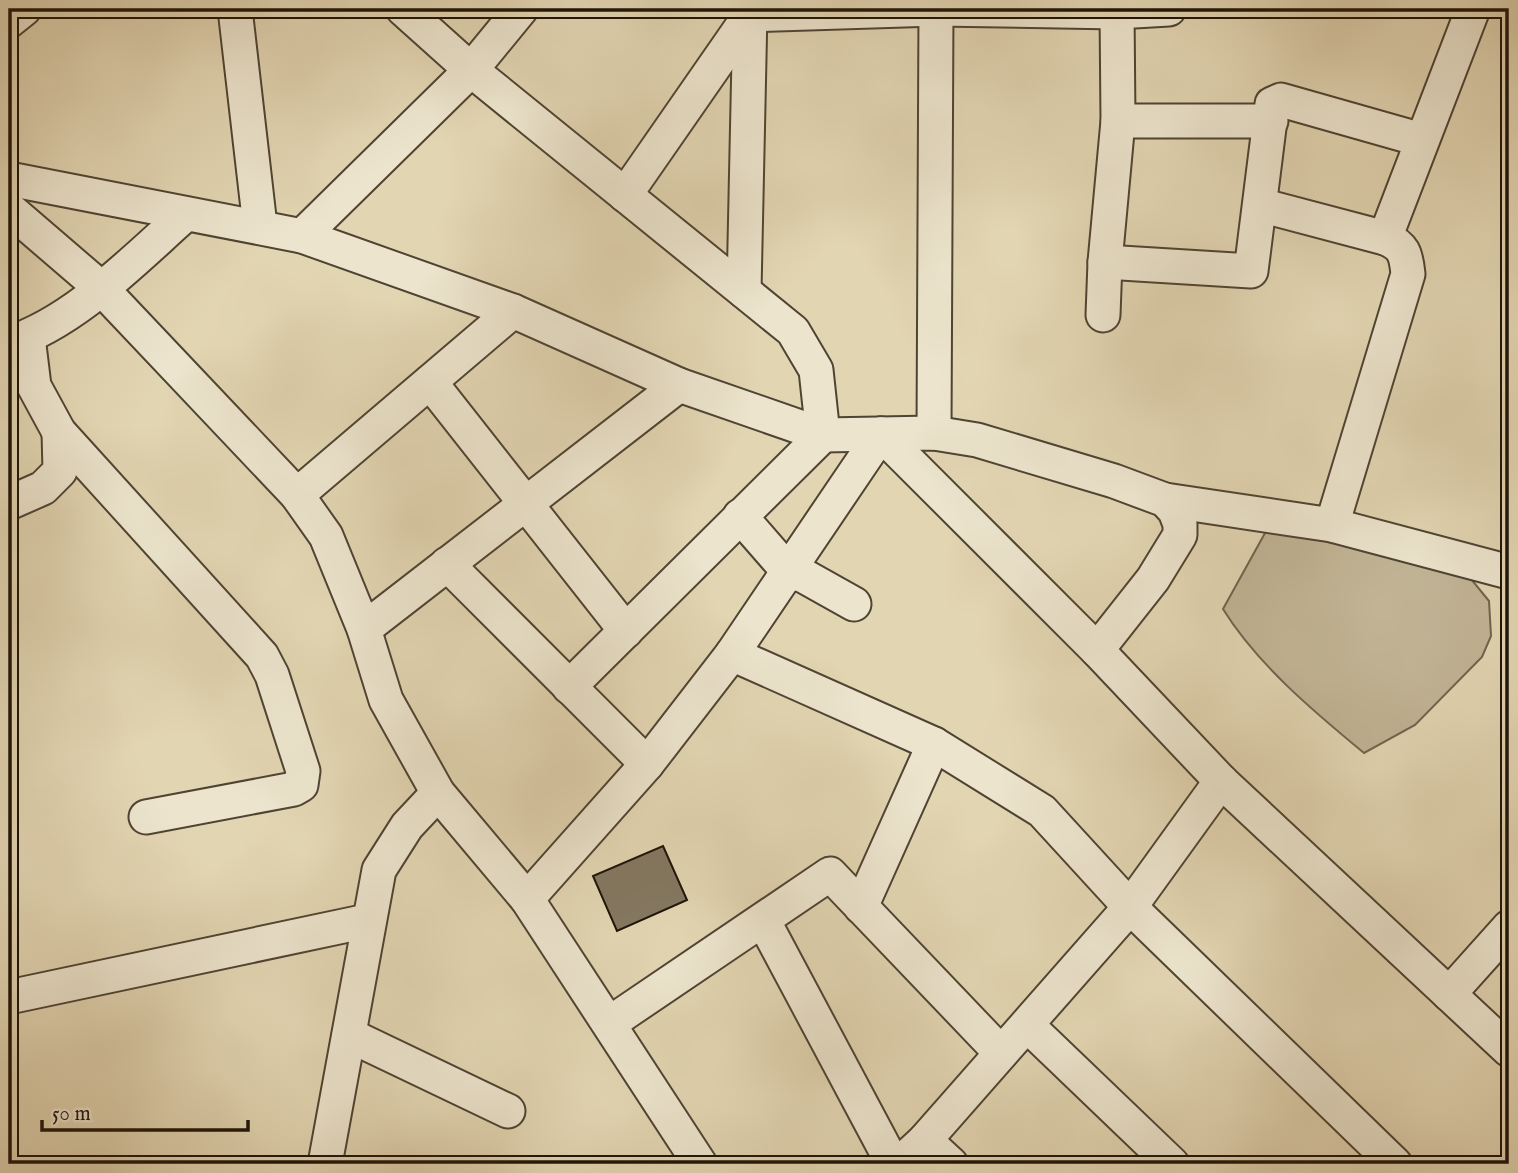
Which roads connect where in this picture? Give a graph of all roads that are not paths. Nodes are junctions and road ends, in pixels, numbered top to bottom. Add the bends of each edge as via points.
1 (24, 9) edge
2 (235, 9) edge
3 (403, 9) edge
4 (521, 9) edge
5 (936, 9) edge
6 (1169, 9) edge
7 (1473, 9) edge
8 (1117, 10) edge
9 (750, 12) edge
10 (9, 21) edge
11 (471, 70) junction
12 (1118, 121) junction
13 (1271, 121) junction
14 (1423, 141) junction
15 (9, 179) edge
16 (625, 195) junction
17 (1260, 205) junction
18 (9, 209) edge
19 (186, 214) junction
20 (260, 226) junction
21 (302, 236) junction
22 (1385, 238) junction
23 (1105, 262) junction
24 (102, 289) junction
25 (744, 291) junction
26 (513, 311) junction
27 (1103, 315) dead end
28 (18, 340) edge
29 (430, 382) junction
30 (679, 385) junction
31 (59, 432) junction
32 (934, 433) junction
33 (881, 434) junction
34 (823, 435) junction
35 (298, 495) junction
36 (1165, 500) junction
37 (9, 503) edge
38 (526, 504) junction
39 (740, 516) junction
40 (1332, 525) junction
41 (447, 564) junction
42 (788, 571) junction
43 (1509, 572) edge
44 (854, 604) dead end
45 (364, 629) junction
46 (626, 631) junction
47 (1097, 650) junction
48 (732, 653) junction
49 (569, 687) junction
50 (934, 744) junction
51 (647, 764) junction
52 (1221, 782) junction
53 (438, 793) junction
54 (146, 817) dead end
55 (527, 899) junction
56 (861, 907) junction
57 (1130, 907) junction
58 (763, 920) junction
59 (367, 921) junction
60 (1509, 927) edge
61 (1449, 993) junction
62 (9, 996) edge
63 (610, 1023) junction
64 (1027, 1025) junction
65 (349, 1035) junction
66 (1509, 1050) edge
67 (1002, 1053) junction
68 (508, 1111) dead end
69 (925, 1140) junction
70 (325, 1164) edge
71 (700, 1164) edge
72 (893, 1164) edge
73 (899, 1164) edge
74 (951, 1164) edge
75 (1172, 1164) edge
76 (1395, 1164) edge

1 - 10 street
2 - 20 street
3 - 11 street
4 - 11 street
5 - 8 street
5 - 9 street
5 - 32 street
6 - 8 street
7 - 14 street
8 - 12 street
9 - 16 street
9 - 25 street
11 - 16 street
11 - 21 street
12 - 13 street
12 - 23 street
13 - 14 street via 1272,104 1282,100
13 - 17 street
14 - 22 street
15 - 19 street
16 - 25 street
17 - 22 street
17 - 23 street via 1251,271
18 - 24 street
19 - 20 street
19 - 24 street
20 - 21 street
21 - 26 street
22 - 40 street via 1399,244 1408,274
23 - 27 street
24 - 28 street
24 - 35 street
25 - 34 street via 793,331 816,370
26 - 29 street
26 - 30 street
28 - 31 street via 34,386
29 - 35 street
29 - 38 street
30 - 34 street
30 - 38 street
31 - 37 street via 60,471 43,488
31 - 54 street via 262,656 303,771 301,785 294,789
32 - 33 street
32 - 36 street via 977,440
33 - 34 street
33 - 42 street
33 - 47 street
34 - 39 street
35 - 45 street via 326,536
36 - 40 street
36 - 47 street via 1175,511 1180,534 1153,579
38 - 41 street
38 - 46 street
39 - 42 street
39 - 46 street
40 - 43 street
41 - 45 street
41 - 49 street
42 - 44 street
42 - 48 street
45 - 53 street via 386,700
46 - 49 street
47 - 52 street
48 - 50 street
48 - 51 street
49 - 51 street
50 - 56 street
50 - 57 street via 1042,811
51 - 55 street
52 - 57 street
52 - 61 street
53 - 55 street
53 - 59 street via 407,826 379,870
55 - 63 street
56 - 58 street via 830,874
56 - 67 street
57 - 64 street
57 - 76 street
58 - 63 street
58 - 72 street
59 - 62 street
59 - 65 street
60 - 61 street
61 - 66 street
63 - 71 street
64 - 67 street
64 - 75 street
65 - 68 street
65 - 70 street
67 - 69 street
69 - 73 street
69 - 74 street

